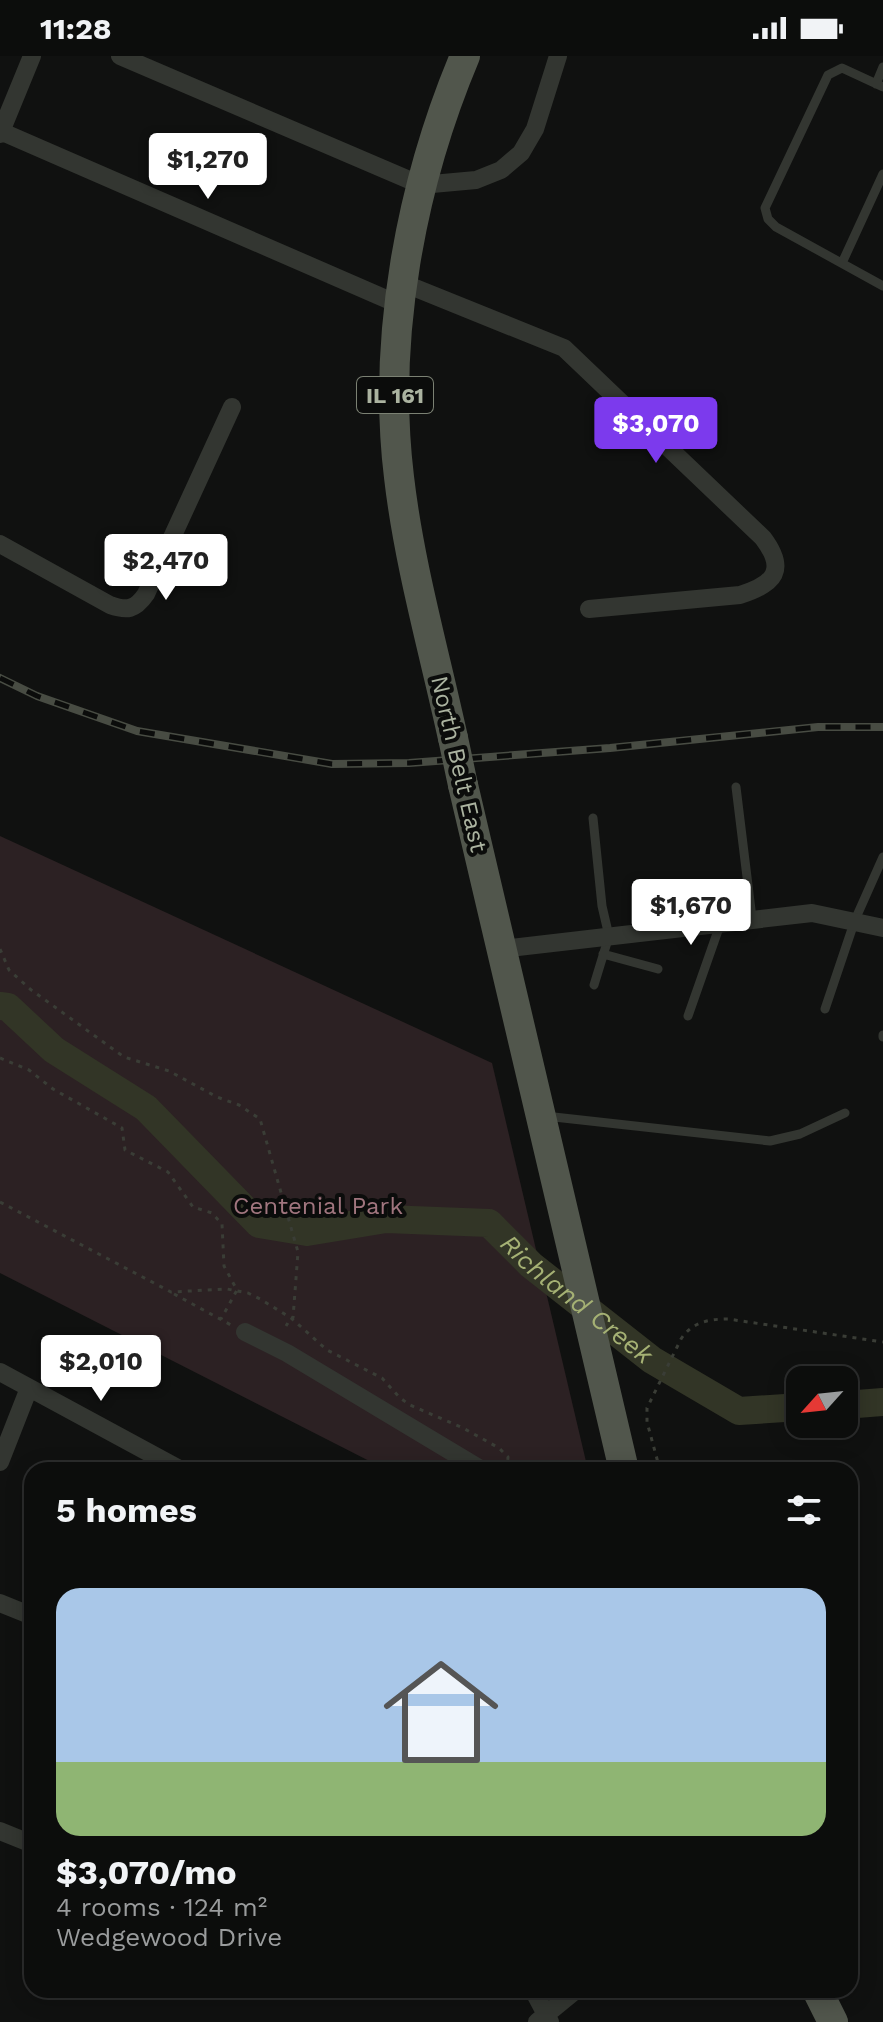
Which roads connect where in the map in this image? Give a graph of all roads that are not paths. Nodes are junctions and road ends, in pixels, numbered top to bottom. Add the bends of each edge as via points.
1 (32, 56) edge
2 (120, 56) edge
3 (465, 56) edge
4 (558, 56) edge
5 (883, 67) edge
6 (879, 85) edge
7 (0, 132) edge
8 (883, 174) edge
9 (421, 185) junction
10 (842, 263) junction
11 (883, 286) edge
12 (401, 294) junction
13 (232, 407) dead end
14 (0, 544) edge
15 (589, 609) dead end
16 (736, 787) dead end
17 (593, 818) dead end
18 (883, 857) edge
19 (752, 918) junction
20 (855, 920) junction
21 (721, 922) junction
22 (883, 928) edge
23 (606, 945) junction
24 (502, 949) junction
25 (658, 969) dead end
26 (594, 985) dead end
27 (825, 1009) dead end
28 (688, 1016) dead end
29 (845, 1113) dead end
30 (541, 1116) junction
31 (245, 1332) road end
32 (0, 1372) edge
33 (29, 1388) junction
34 (0, 1462) edge
35 (166, 1462) edge
36 (469, 1462) edge
37 (622, 1462) edge
38 (0, 1603) edge
39 (24, 1613) edge
40 (0, 1831) edge
41 (24, 1841) edge
42 (536, 1998) edge
43 (568, 1998) edge
44 (821, 1998) edge
45 (545, 2020) edge
46 (833, 2022) edge

1 - 7 street
2 - 9 street
3 - 9 main road, North Belt East / IL 161
4 - 9 street via 535,129 521,153 501,170 476,180
5 - 6 lane
6 - 10 lane via 842,68 828,75 765,208 776,227
7 - 12 street
8 - 10 lane
9 - 12 main road, North Belt East / IL 161
10 - 11 lane
12 - 15 street via 564,348 774,553 773,578 740,595
12 - 24 main road, North Belt East / IL 161, bridge via 395,393 399,475
13 - 14 street via 146,594 133,608 110,605
16 - 19 lane
17 - 23 lane
18 - 20 lane
19 - 20 street via 812,913
19 - 21 street
20 - 22 street
20 - 27 lane
21 - 23 street
21 - 28 lane
23 - 24 street
23 - 25 lane
23 - 26 lane
24 - 30 main road, North Belt East / IL 161
29 - 30 lane via 770,1141
30 - 37 main road, North Belt East / IL 161
31 - 36 street
32 - 33 street
33 - 34 street
33 - 35 street
38 - 39 street
40 - 41 street
42 - 45 street
43 - 45 street
44 - 46 main road

